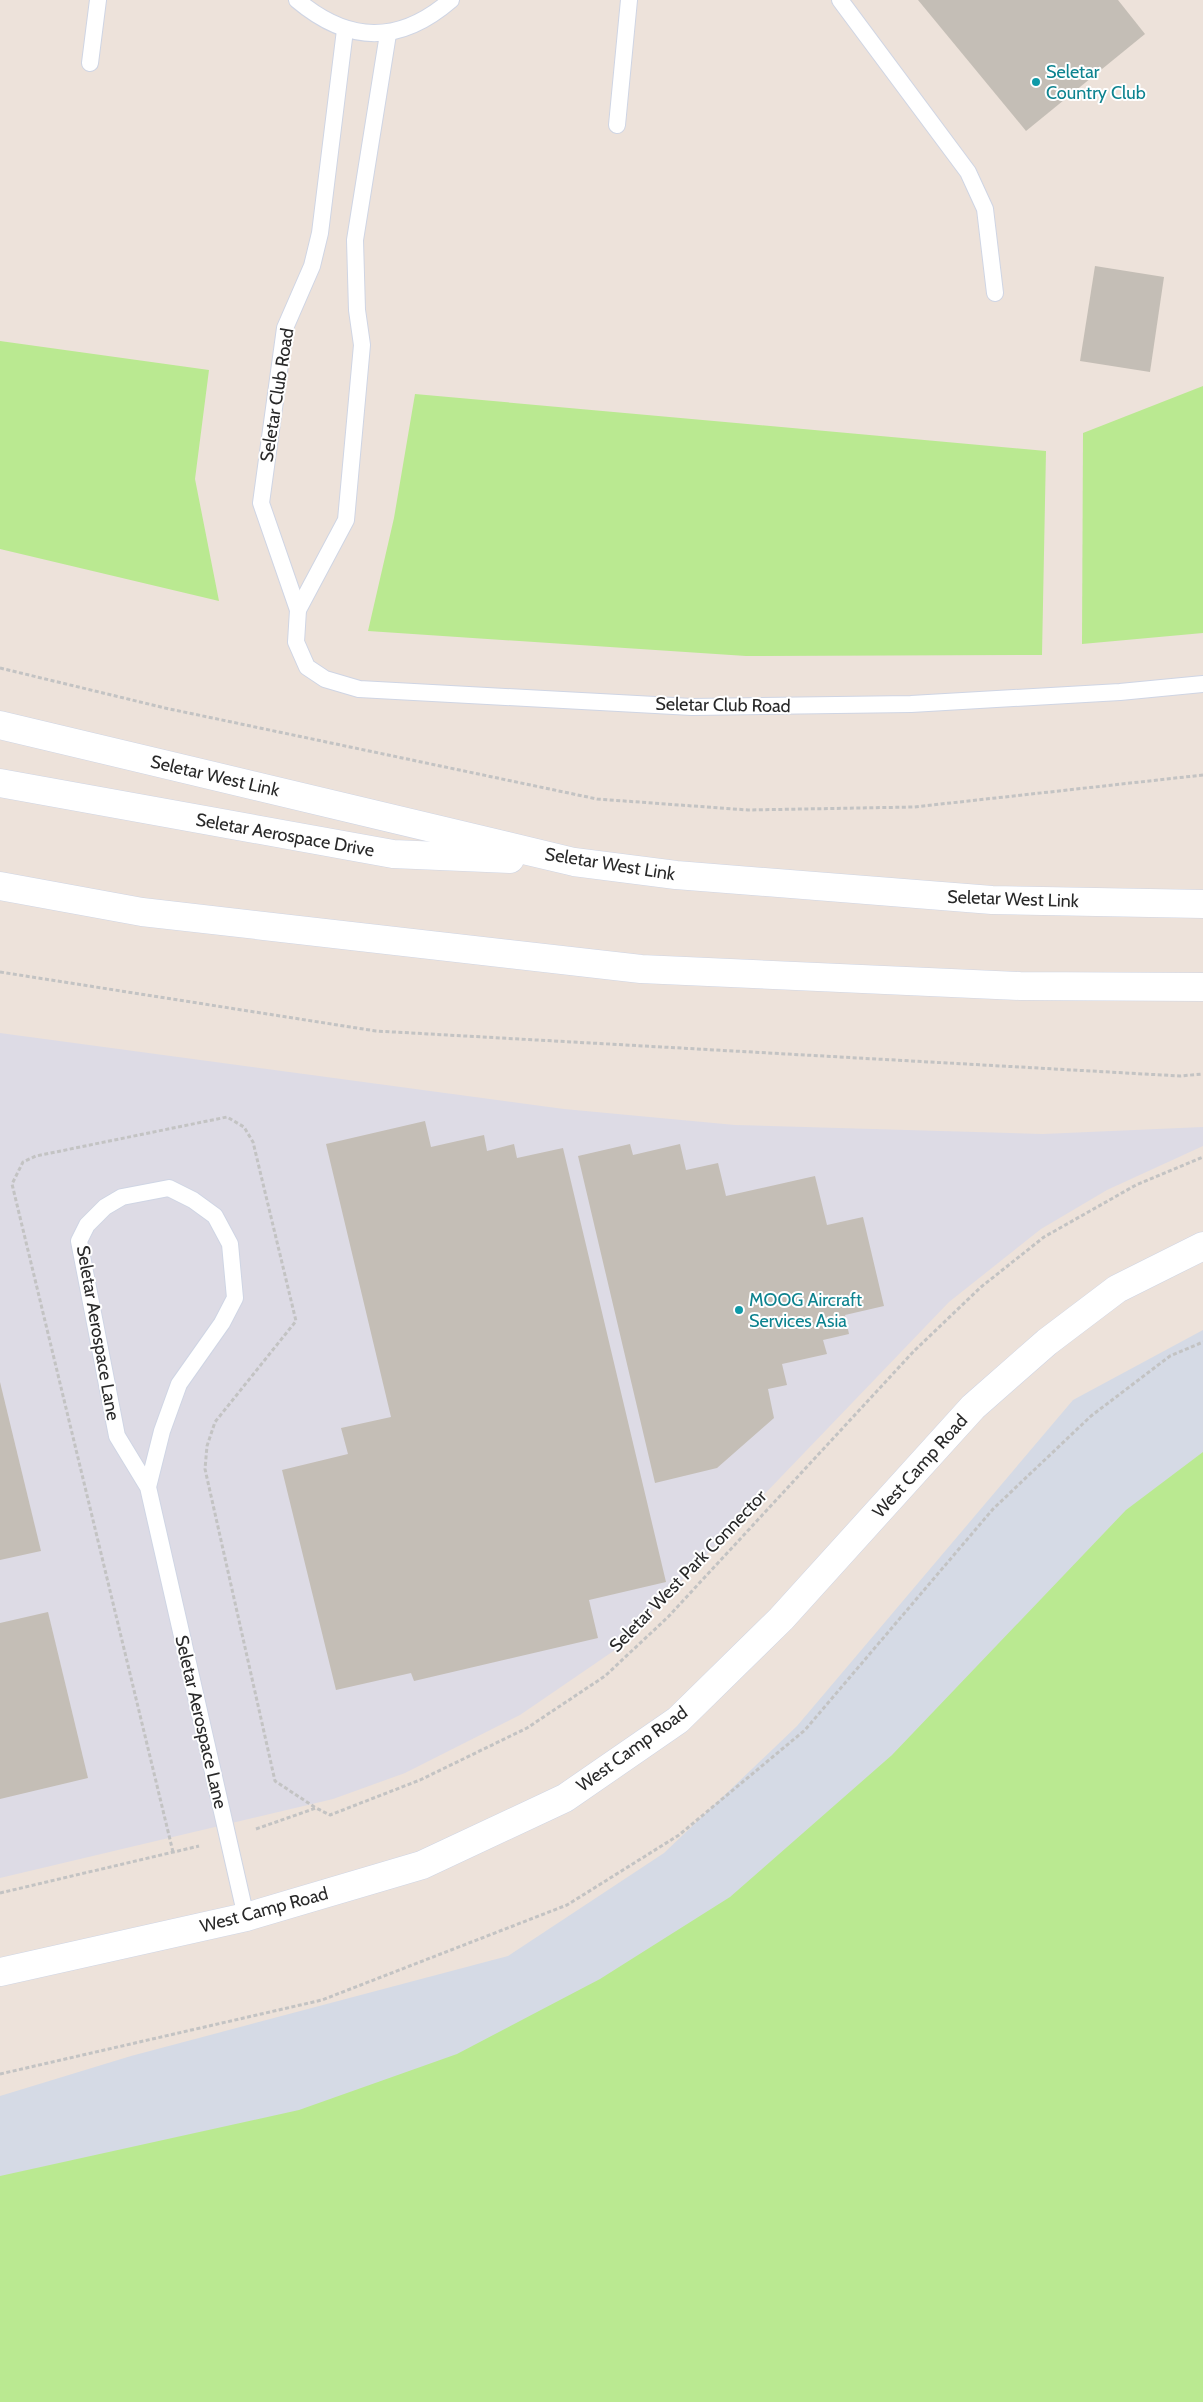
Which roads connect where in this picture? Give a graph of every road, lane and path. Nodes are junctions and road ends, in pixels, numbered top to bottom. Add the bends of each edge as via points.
1 (98, 0) edge
2 (296, 0) edge
3 (450, 0) edge
4 (629, 0) edge
5 (840, 0) edge
6 (345, 30) junction
7 (388, 34) junction
8 (90, 63) dead end
9 (617, 125) dead end
10 (995, 293) dead end
11 (298, 610) junction
12 (0, 668) edge
13 (1203, 684) edge
14 (0, 725) edge
15 (1203, 775) edge
16 (0, 783) edge
17 (574, 862) junction
18 (0, 886) edge
19 (1203, 904) edge
20 (0, 972) edge
21 (1203, 987) edge
22 (1203, 1074) edge
23 (1203, 1157) edge
24 (1203, 1246) edge
25 (148, 1488) junction
26 (228, 1839) junction
27 (0, 1893) edge
28 (246, 1918) junction
29 (0, 1972) edge

1 - 8 lane
2 - 6 lane via 316,16
3 - 7 lane via 419,21
4 - 9 lane
5 - 10 lane via 968,172 985,209
6 - 7 lane
6 - 11 lane, Seletar Club Road via 320,233 312,266 285,328 261,503
7 - 11 lane, Seletar Club Road via 355,240 357,310 362,344 346,520
11 - 13 lane, Seletar Club Road via 296,642 307,667 325,679 359,689 692,707 911,704
12 - 15 path via 165,708 597,799 748,810 914,807
14 - 17 main road, Seletar West Link
16 - 17 main road, Seletar Aerospace Drive via 393,854
17 - 19 main road, Seletar West Link via 676,874 992,900
18 - 21 main road via 142,912 641,969 1020,986
20 - 22 path via 376,1031 1180,1076
23 - 26 path, Seletar West Park Connector via 1136,1185 1044,1237 981,1287 914,1351 668,1617 605,1676 527,1728 420,1780 330,1815 316,1808
24 - 28 main road, West Camp Road via 1117,1289 1047,1342 973,1407 781,1619 678,1720 565,1798 422,1865
25 - 25 lane, Seletar Aerospace Lane via 117,1436 79,1241 87,1225 105,1207 122,1197 169,1188 215,1216 230,1244 236,1298 179,1384 162,1431
25 - 26 lane, Seletar Aerospace Lane
26 - 27 path, Seletar West Park Connector
26 - 28 lane, Seletar Aerospace Lane
28 - 29 main road, West Camp Road

